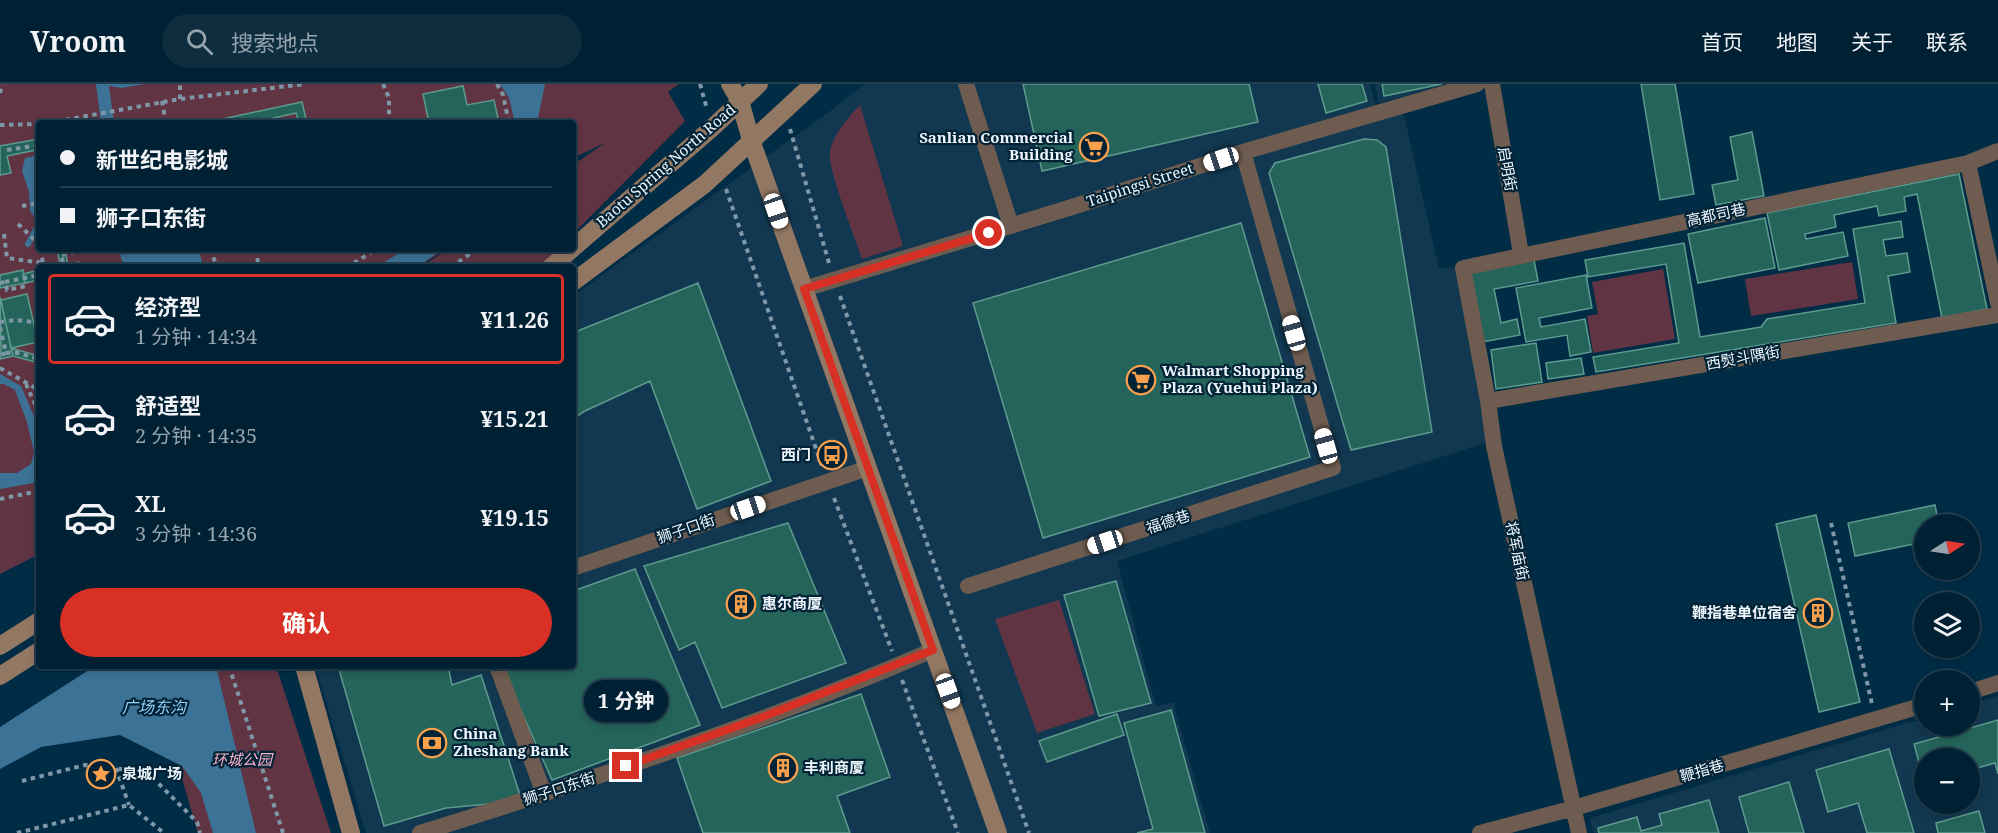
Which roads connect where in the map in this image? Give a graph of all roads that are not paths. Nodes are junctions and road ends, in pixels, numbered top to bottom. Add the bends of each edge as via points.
1 (730, 84) edge
2 (759, 84) edge
3 (813, 84) edge
4 (966, 84) edge
5 (1477, 84) edge
6 (1492, 84) edge
7 (741, 92) edge
8 (751, 140) junction
9 (1998, 151) edge
10 (1242, 152) junction
11 (1968, 163) junction
12 (1011, 226) junction
13 (576, 246) edge
14 (568, 252) edge
15 (1521, 254) junction
16 (554, 264) edge
17 (1463, 268) joint
18 (576, 280) edge
19 (804, 289) junction
20 (1998, 303) edge
21 (1998, 315) edge
22 (1488, 401) junction
23 (868, 468) junction
24 (576, 567) edge
25 (968, 586) dead end
26 (36, 623) edge
27 (0, 646) edge
28 (933, 650) junction
29 (36, 653) edge
30 (305, 669) edge
31 (498, 669) edge
32 (0, 676) edge
33 (1998, 683) edge
34 (1980, 689) edge
35 (1914, 708) edge
36 (544, 794) junction
37 (1574, 808) junction
38 (351, 833) edge
39 (420, 833) edge
40 (998, 833) edge
41 (1480, 833) edge
42 (1579, 833) edge

1 - 7 main road
2 - 7 main road, Baotu Spring North Road
3 - 8 main road, Baotu Spring North Road
4 - 12 street
5 - 10 street, Taipingsi Street
6 - 15 street, 启明街
7 - 8 main road
7 - 13 main road, Baotu Spring North Road via 712,128
8 - 18 main road, Baotu Spring North Road via 705,184
8 - 19 main road
9 - 11 street
10 - 12 street, Taipingsi Street
10 - 25 street, 福德巷 via 1332,468
11 - 15 street, 高都司巷
11 - 20 street
12 - 19 street, Taipingsi Street
14 - 16 main road, Baotu Spring North Road
15 - 17 street, 高都司巷
17 - 22 street, 将军庙街
19 - 23 main road
21 - 22 street, 西熨斗隅街
22 - 37 street, 将军庙街 via 1494,446
23 - 24 street, 狮子口街
23 - 28 main road
26 - 27 main road
28 - 36 street, 狮子口东街 via 749,722
28 - 40 main road
29 - 32 main road
30 - 38 main road
31 - 36 street
33 - 34 street
35 - 37 street, 鞭指巷
36 - 39 street, 狮子口东街
37 - 41 street, 鞭指巷
37 - 42 street, 将军庙街

